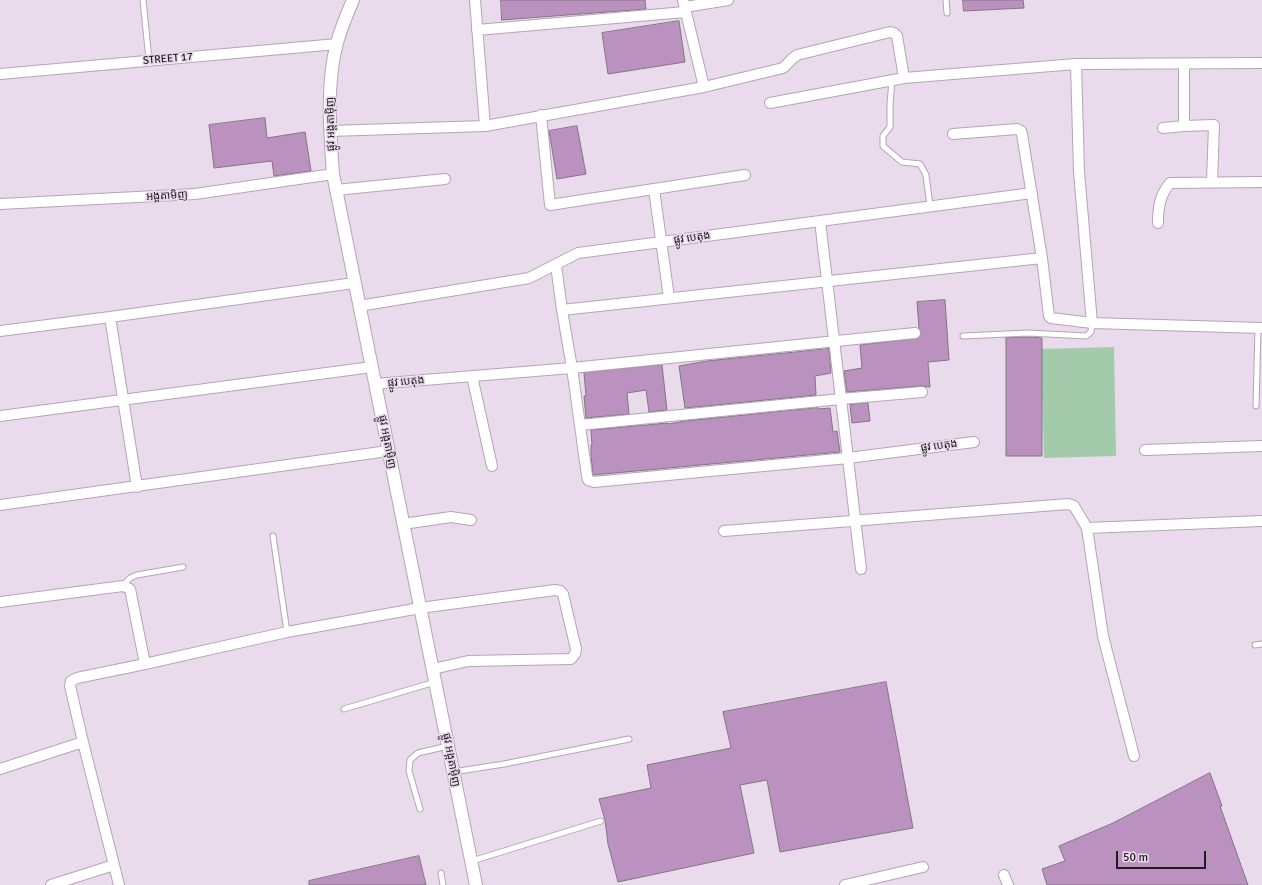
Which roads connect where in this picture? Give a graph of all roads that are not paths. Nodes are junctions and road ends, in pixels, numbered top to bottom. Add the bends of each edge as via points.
1 (143, 0) edge
2 (353, 0) edge
3 (474, 0) edge
4 (728, 0) edge
5 (946, 0) edge
6 (684, 6) edge
7 (947, 13) dead end
8 (477, 30) junction
9 (336, 44) junction
10 (149, 60) junction
11 (1262, 63) edge
12 (1076, 64) junction
13 (1184, 64) junction
14 (0, 74) edge
15 (904, 78) junction
16 (892, 80) junction
17 (704, 87) junction
18 (770, 103) dead end
19 (542, 115) junction
20 (484, 126) junction
21 (1184, 126) junction
22 (1163, 128) dead end
23 (330, 131) junction
24 (953, 134) dead end
25 (333, 174) junction
26 (745, 175) dead end
27 (445, 179) dead end
28 (1212, 182) junction
29 (1262, 182) edge
30 (654, 189) junction
31 (336, 190) junction
32 (1032, 193) junction
33 (0, 204) edge
34 (930, 206) junction
35 (820, 221) junction
36 (1158, 223) dead end
37 (661, 242) junction
38 (1042, 258) junction
39 (556, 265) junction
40 (827, 281) junction
41 (354, 283) junction
42 (669, 298) junction
43 (359, 306) junction
44 (562, 310) junction
45 (110, 317) junction
46 (1092, 323) junction
47 (1260, 328) edge
48 (0, 331) edge
49 (915, 334) dead end
50 (963, 336) dead end
51 (834, 341) junction
52 (372, 368) junction
53 (572, 368) junction
54 (472, 376) junction
55 (375, 384) junction
56 (922, 392) dead end
57 (841, 399) junction
58 (123, 400) junction
59 (1256, 406) dead end
60 (0, 416) edge
61 (580, 425) junction
62 (974, 442) dead end
63 (1262, 446) edge
64 (1145, 450) dead end
65 (388, 451) junction
66 (848, 458) junction
67 (492, 466) dead end
68 (137, 486) junction
69 (0, 505) edge
70 (471, 520) dead end
71 (855, 521) junction
72 (1262, 521) edge
73 (403, 524) junction
74 (1087, 528) junction
75 (724, 532) dead end
76 (273, 536) dead end
77 (183, 567) dead end
78 (861, 569) dead end
79 (123, 586) junction
80 (0, 602) edge
81 (420, 608) junction
82 (287, 632) junction
83 (1262, 644) edge
84 (1255, 645) dead end
85 (145, 664) junction
86 (432, 668) junction
87 (435, 682) junction
88 (344, 709) dead end
89 (629, 739) dead end
90 (83, 742) junction
91 (448, 746) junction
92 (1134, 756) dead end
93 (0, 769) edge
94 (453, 772) junction
95 (420, 809) dead end
96 (601, 821) dead end
97 (471, 861) junction
98 (114, 864) junction
99 (923, 867) dead end
100 (441, 873) dead end
101 (1004, 875) dead end
102 (51, 885) edge
103 (119, 885) edge
104 (443, 885) edge
105 (476, 885) edge
106 (845, 885) edge
107 (1008, 885) edge

1 - 10 lane
2 - 9 street, ផ្លូវ អង្តតាម៉ិញ
3 - 8 street
4 - 6 street
5 - 7 lane
6 - 8 street
6 - 17 street
8 - 20 street
9 - 10 street, STREET 17
9 - 23 street, ផ្លូវ អង្តតាម៉ិញ via 331,78
10 - 14 street, STREET 17
11 - 13 street
12 - 13 street
12 - 15 street
12 - 46 street via 1079,172
13 - 21 street
15 - 16 street
15 - 17 street via 897,36 890,32 797,55 783,68
16 - 18 street
16 - 34 lane via 890,127 883,136 883,146 902,162 920,164 926,175
17 - 19 street
19 - 20 street
19 - 30 street via 550,205
20 - 23 street
21 - 22 street
21 - 28 street via 1214,125
23 - 25 street, ផ្លូវ អង្តតាម៉ិញ
24 - 32 street via 1017,129 1021,131
25 - 31 street, ផ្លូវ អង្តតាម៉ិញ
25 - 33 street, អង្គតាមិញ via 195,194
26 - 30 street
27 - 31 street
28 - 29 street
28 - 36 street via 1170,182 1163,191 1158,209
30 - 37 street
31 - 41 street, ផ្លូវ អង្តតាម៉ិញ
32 - 34 street, ផ្លូវ បេតុង
32 - 38 street
34 - 35 street, ផ្លូវ បេតុង
35 - 37 street, ផ្លូវ បេតុង
35 - 40 street
37 - 39 street, ផ្លូវ បេតុង via 578,253
37 - 42 street
38 - 40 street
38 - 46 street via 1049,316
39 - 43 street, ផ្លូវ បេតុង via 529,278
39 - 44 street
40 - 42 street
40 - 51 street
41 - 43 street, ផ្លូវ អង្តតាម៉ិញ
41 - 45 street
42 - 44 street
43 - 52 street, ផ្លូវ អង្តតាម៉ិញ
44 - 53 street
45 - 48 street
45 - 58 street
46 - 47 street
46 - 50 lane via 1091,332 1086,336 1028,332
47 - 59 lane
49 - 51 street, ផ្លូវ បេតុង
51 - 53 street, ផ្លូវ បេតុង
51 - 57 street
52 - 55 street, ផ្លូវ អង្តតាម៉ិញ
52 - 58 street
53 - 54 street, ផ្លូវ បេតុង
53 - 61 street
54 - 55 street, ផ្លូវ បេតុង
54 - 67 street
55 - 65 street, ផ្លូវ អង្តតាម៉ិញ
56 - 57 street
57 - 61 street
57 - 66 street
58 - 60 street
58 - 68 street
61 - 66 street, ផ្លូវ បេតុង via 587,476 588,480 594,482
62 - 66 street, ផ្លូវ បេតុង
63 - 64 street
65 - 68 street
65 - 73 street, ផ្លូវ អង្តតាម៉ិញ
66 - 71 street
68 - 69 street
70 - 73 street via 450,517
71 - 74 street via 1068,504 1074,506
71 - 75 street
71 - 78 street
72 - 74 street
73 - 81 street, ផ្លូវ អង្តតាម៉ិញ
74 - 92 street via 1103,636
76 - 82 lane
77 - 79 lane via 137,575
79 - 80 street
79 - 85 street via 130,588
81 - 82 street
81 - 86 street, ផ្លូវ អង្តតាម៉ិញ
81 - 86 street via 560,590 576,649 570,659 468,661
82 - 85 street
83 - 84 lane
85 - 90 street via 71,681
86 - 87 street, ផ្លូវ អង្តតាម៉ិញ
87 - 88 lane
87 - 91 street, ផ្លូវ អង្តតាម៉ិញ
89 - 94 lane
90 - 93 street
90 - 98 street
91 - 94 street, ផ្លូវ អង្តតាម៉ិញ
91 - 95 lane via 418,753 410,760 409,771
94 - 97 street, ផ្លូវ អង្តតាម៉ិញ
96 - 97 lane
97 - 105 street, ផ្លូវ អង្តតាម៉ិញ
98 - 102 street
98 - 103 street
99 - 106 street
100 - 104 lane
101 - 107 street

